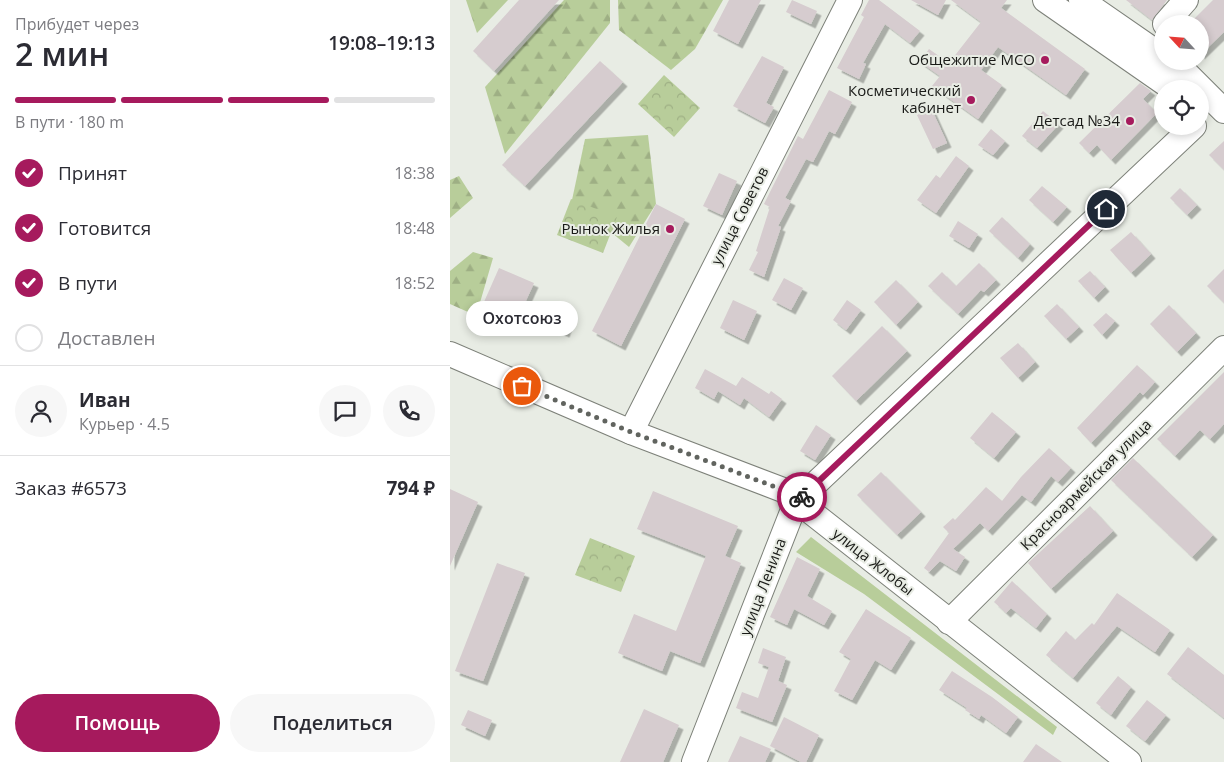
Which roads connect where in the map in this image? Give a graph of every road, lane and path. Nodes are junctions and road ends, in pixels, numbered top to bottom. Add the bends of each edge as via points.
1 (850, 0) edge
2 (1045, 0) edge
3 (1081, 0) edge
4 (1186, 0) edge
5 (1173, 15) edge
6 (1154, 50) edge
7 (1182, 70) edge
8 (1160, 80) edge
9 (1213, 106) edge
10 (1184, 135) edge
11 (1224, 348) edge
12 (450, 354) edge
13 (631, 432) junction
14 (796, 502) junction
15 (949, 622) junction
16 (694, 762) edge
17 (1129, 762) edge

1 - 13 street, улица Советов
2 - 8 street
3 - 6 street
4 - 5 street
7 - 9 street
10 - 14 street, улица Ленина
11 - 15 street, Красноармейская улица
12 - 13 street, улица Жлобы
13 - 14 street, улица Жлобы via 783,490
14 - 15 street, улица Жлобы
14 - 16 street, улица Ленина
15 - 17 street, улица Жлобы

